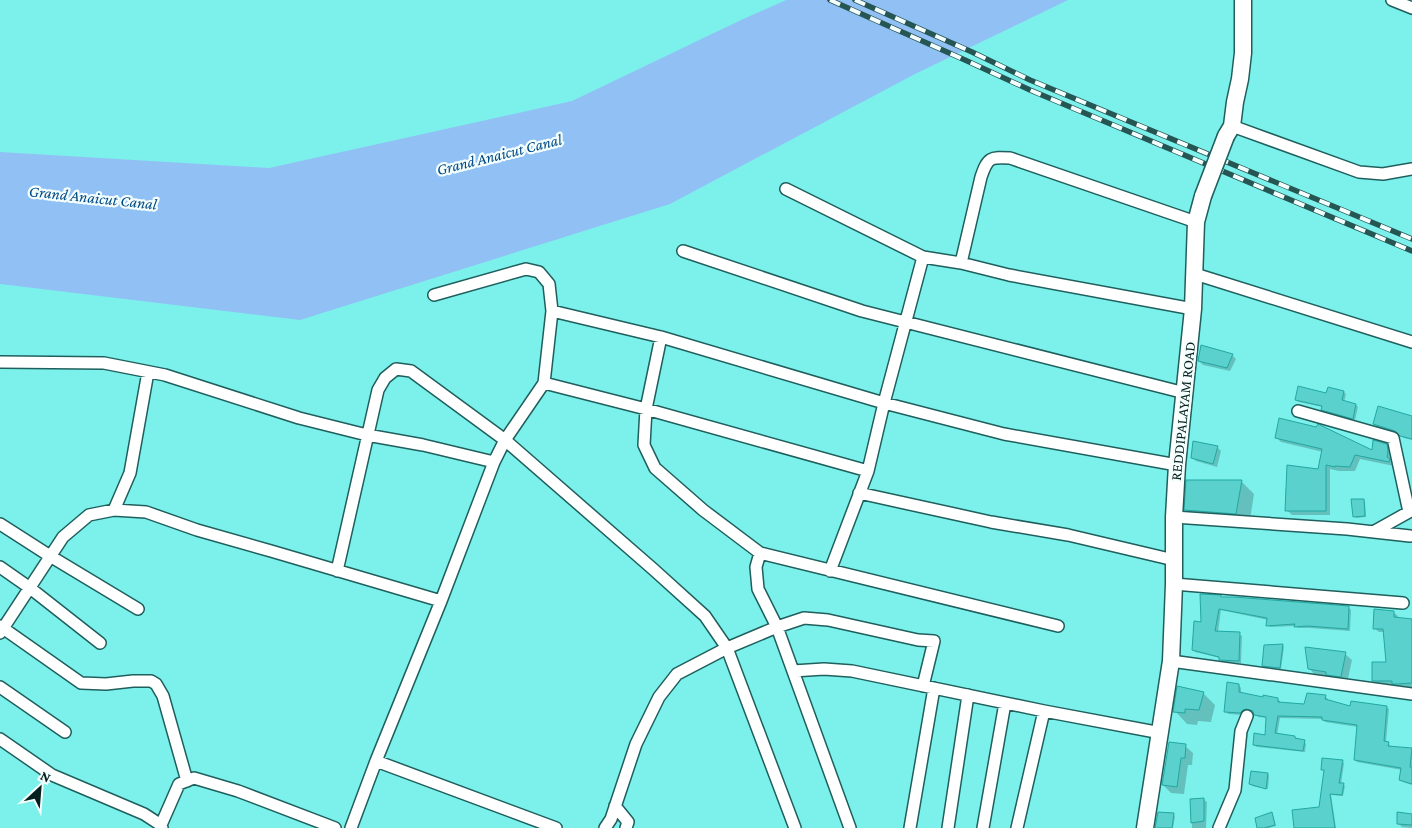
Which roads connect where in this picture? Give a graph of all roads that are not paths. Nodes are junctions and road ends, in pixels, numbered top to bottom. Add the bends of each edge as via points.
1 (1392, 0) edge
2 (1245, 1) edge
3 (1412, 8) edge
4 (1229, 131) junction
5 (1412, 169) edge
6 (786, 189) dead end
7 (1196, 222) junction
8 (683, 251) dead end
9 (923, 257) junction
10 (961, 263) junction
11 (1195, 274) junction
12 (434, 294) dead end
13 (1193, 309) junction
14 (552, 311) junction
15 (905, 323) junction
16 (661, 337) junction
17 (1412, 342) edge
18 (0, 362) edge
19 (148, 372) junction
20 (544, 383) junction
21 (1185, 393) junction
22 (884, 403) junction
23 (646, 409) junction
24 (1298, 411) dead end
25 (367, 436) junction
26 (505, 440) junction
27 (494, 462) junction
28 (1177, 465) junction
29 (868, 471) junction
30 (859, 494) junction
31 (114, 510) junction
32 (1174, 517) junction
33 (0, 524) edge
34 (1373, 532) junction
35 (1410, 536) dead end
36 (760, 553) junction
37 (50, 556) junction
38 (1174, 560) junction
39 (0, 567) edge
40 (337, 571) junction
41 (830, 571) junction
42 (1174, 584) junction
43 (30, 588) junction
44 (440, 602) junction
45 (1403, 603) dead end
46 (138, 609) dead end
47 (1058, 626) dead end
48 (777, 627) junction
49 (1, 629) edge
50 (100, 642) dead end
51 (727, 648) junction
52 (1171, 661) junction
53 (793, 671) junction
54 (0, 687) edge
55 (929, 687) junction
56 (1412, 694) edge
57 (968, 695) junction
58 (1005, 703) junction
59 (1044, 712) junction
60 (1248, 716) dead end
61 (65, 732) dead end
62 (1161, 732) junction
63 (0, 739) edge
64 (376, 761) junction
65 (187, 781) junction
66 (615, 806) junction
67 (161, 827) edge
68 (335, 828) edge
69 (352, 828) edge
70 (556, 828) edge
71 (605, 828) edge
72 (626, 828) edge
73 (795, 828) edge
74 (850, 828) edge
75 (910, 828) edge
76 (948, 828) edge
77 (983, 828) edge
78 (1017, 828) edge
79 (1145, 828) edge
80 (1219, 828) edge

1 - 3 street
2 - 4 street, REDDIPALAYAM ROAD via 1240,79
4 - 5 street via 1359,172 1384,174
4 - 7 street, REDDIPALAYAM ROAD, bridge
6 - 9 street
7 - 10 street via 1010,158 995,157 986,164 976,194
7 - 11 street, REDDIPALAYAM ROAD
8 - 15 street
9 - 10 street
9 - 15 street
10 - 13 street
11 - 13 street, REDDIPALAYAM ROAD
11 - 17 street
12 - 14 street via 526,269 539,272 550,284
13 - 21 street, REDDIPALAYAM ROAD
14 - 16 street
14 - 20 street
15 - 21 street
15 - 22 street
16 - 22 street
16 - 23 street
18 - 19 street via 104,364
19 - 25 street
19 - 31 street via 130,473
20 - 23 street
20 - 26 street
21 - 28 street, REDDIPALAYAM ROAD
22 - 28 street via 1004,434
22 - 29 street
23 - 29 street
23 - 36 street via 644,445 655,468
24 - 34 street via 1393,438 1408,512
25 - 26 street via 378,390 396,369 411,371
25 - 27 street
25 - 40 street
26 - 27 street
26 - 51 street via 705,616
27 - 44 street
28 - 32 street, REDDIPALAYAM ROAD
29 - 30 street
30 - 38 street via 1068,535
30 - 41 street
31 - 37 street via 89,515 63,537
31 - 40 street via 146,512
32 - 34 street
32 - 38 street, REDDIPALAYAM ROAD
33 - 37 street
34 - 35 street
36 - 41 street
36 - 48 street via 756,567 758,589
37 - 43 street
37 - 46 street
38 - 42 street, REDDIPALAYAM ROAD
39 - 43 street
40 - 44 street
41 - 47 street
42 - 45 street
42 - 52 street, REDDIPALAYAM ROAD
43 - 49 street
43 - 50 street
44 - 64 street
48 - 51 street
48 - 53 street
48 - 55 street via 804,618 828,620 918,640 934,640
49 - 65 street via 81,683 151,681 156,684 164,696
51 - 66 street via 676,674 659,698 636,744
51 - 73 street
52 - 56 street
52 - 62 street, REDDIPALAYAM ROAD
53 - 55 street via 852,671
53 - 74 street
54 - 61 street
55 - 57 street
55 - 75 street
57 - 58 street
57 - 76 street
58 - 59 street
58 - 77 street
59 - 62 street
59 - 78 street
60 - 80 street via 1241,731 1235,790
62 - 79 street, REDDIPALAYAM ROAD
63 - 67 street via 52,775 144,814
64 - 69 street
64 - 70 street
65 - 67 street via 178,784
65 - 68 street via 194,778 238,791
66 - 71 street
66 - 72 street via 628,822

